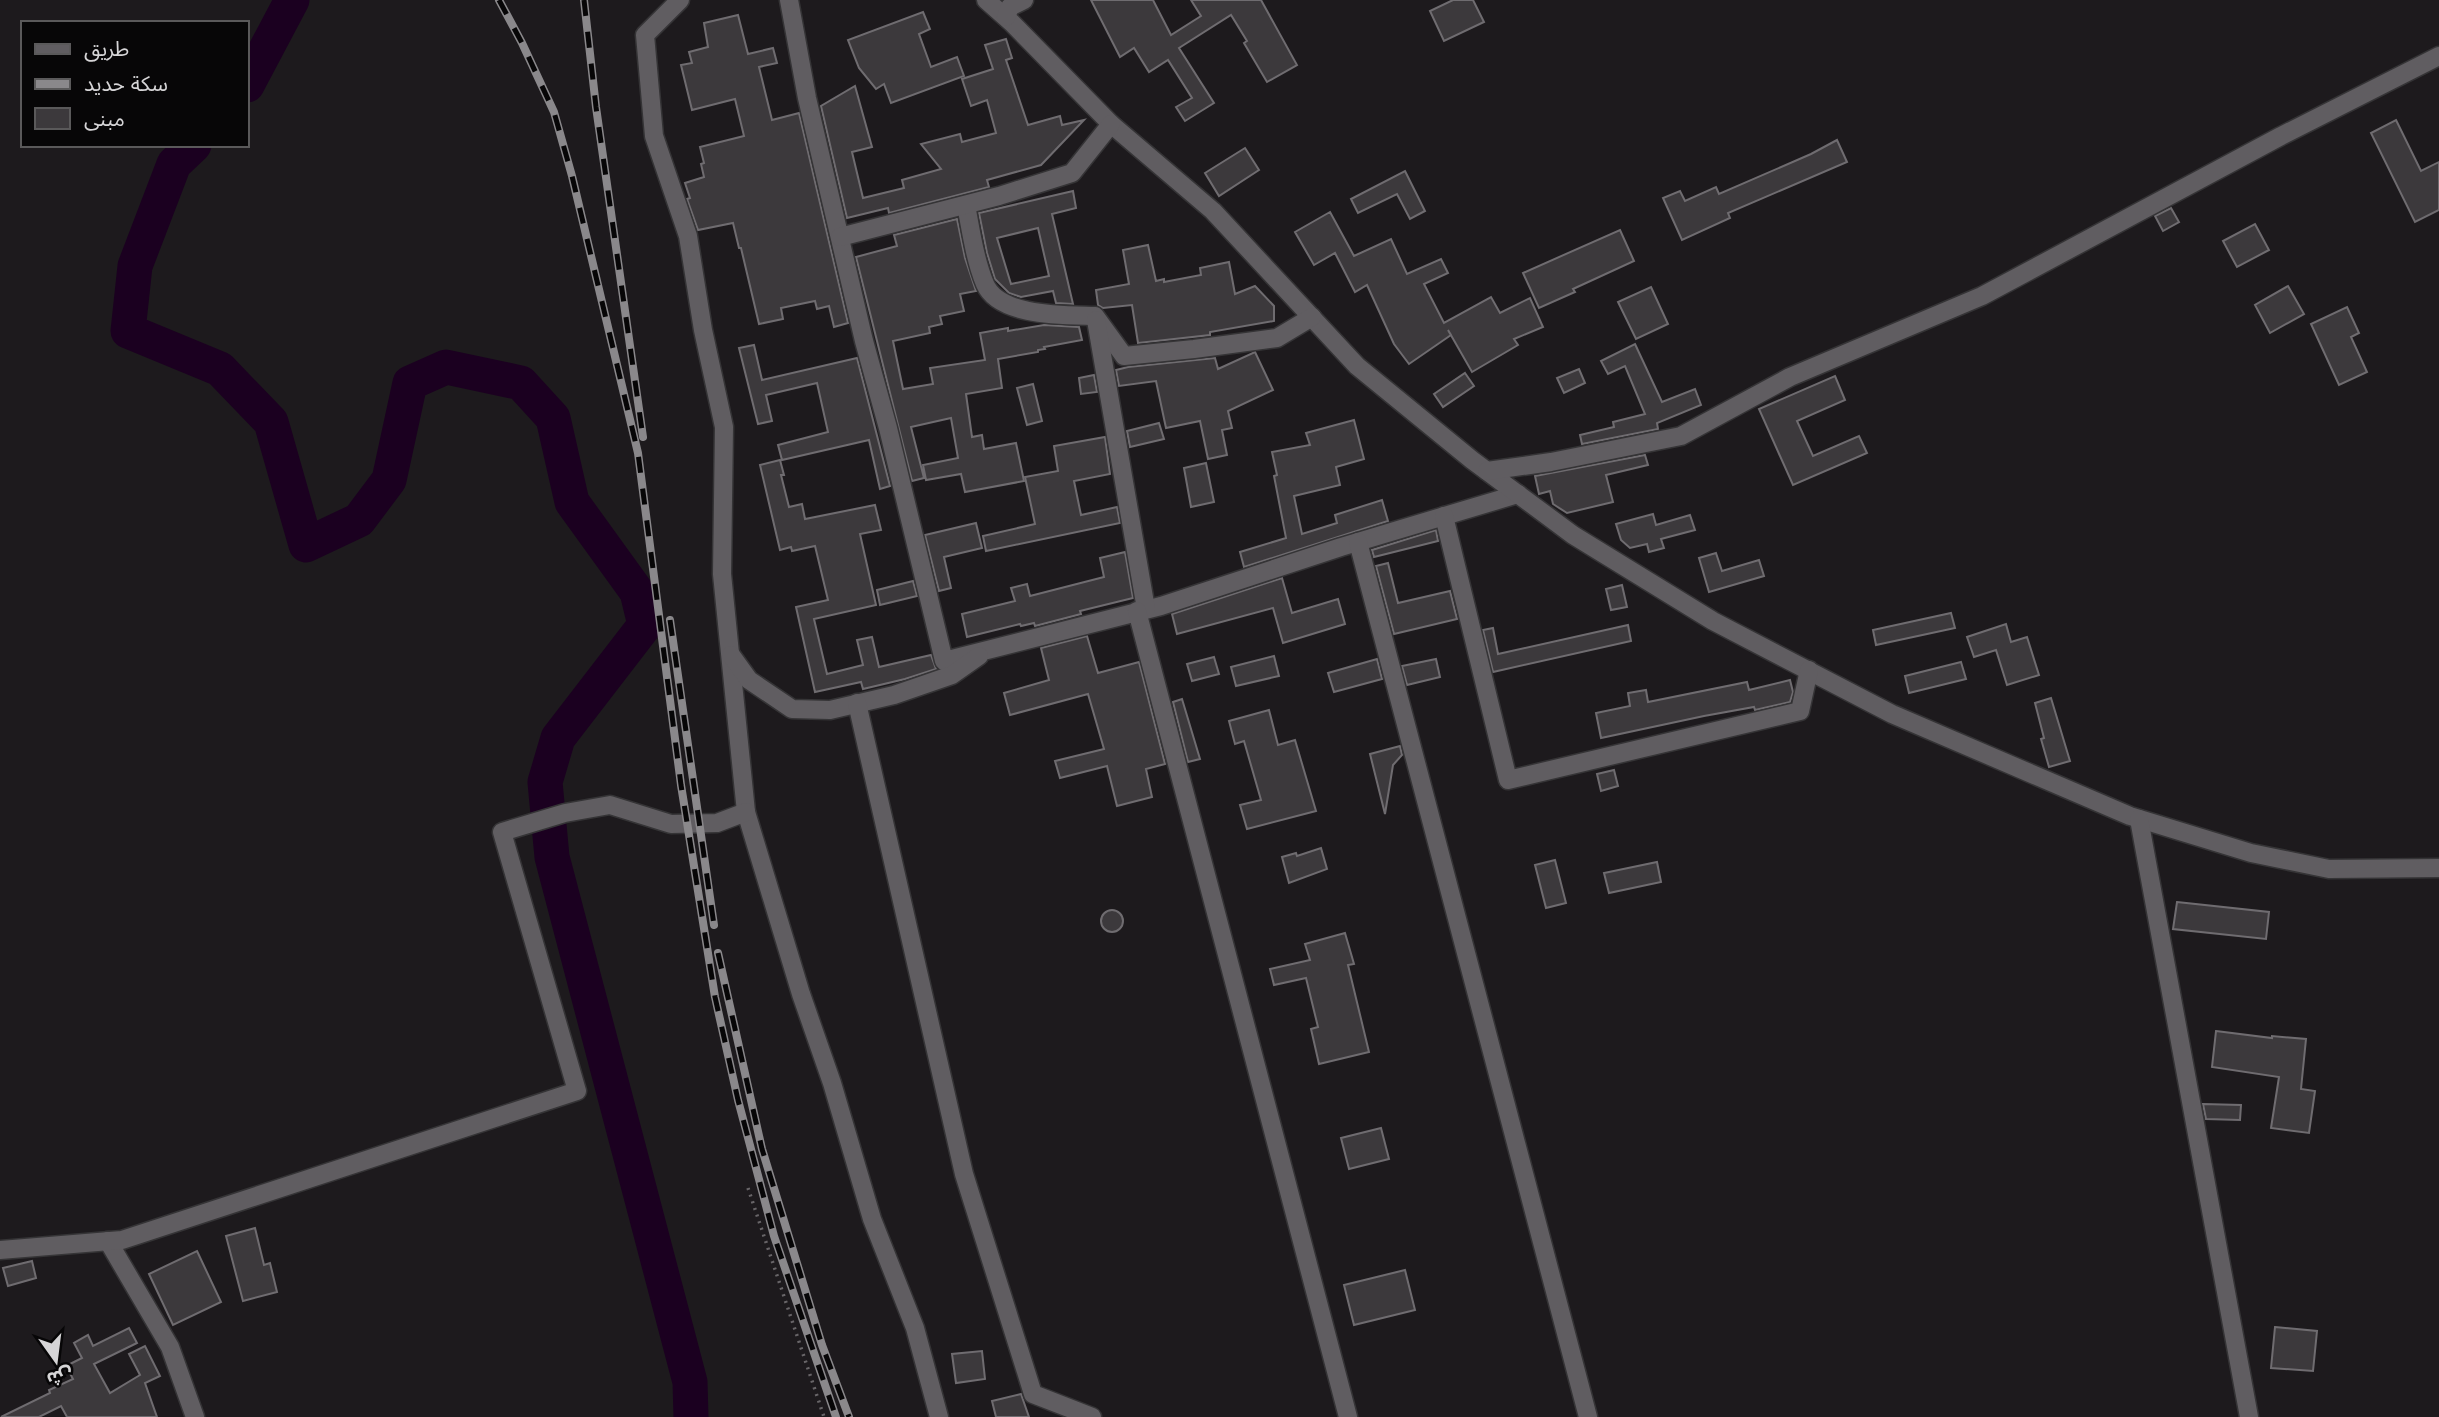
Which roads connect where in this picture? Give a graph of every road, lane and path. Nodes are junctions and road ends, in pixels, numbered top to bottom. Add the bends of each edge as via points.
1 (680, 0) edge
2 (789, 0) edge
3 (986, 0) edge
4 (1024, 0) edge
5 (1006, 17) junction
6 (2439, 56) edge
7 (1111, 124) junction
8 (966, 205) junction
9 (840, 237) junction
10 (1095, 316) junction
11 (1312, 317) junction
12 (1487, 471) junction
13 (1518, 494) junction
14 (1444, 516) junction
15 (1358, 542) junction
16 (1142, 610) junction
17 (987, 650) junction
18 (729, 653) junction
19 (1809, 670) junction
20 (857, 703) junction
21 (746, 811) junction
22 (2139, 819) junction
23 (2439, 868) edge
24 (748, 1188) dead end
25 (108, 1241) junction
26 (0, 1248) edge
27 (195, 1417) edge
28 (824, 1417) edge
29 (939, 1417) edge
30 (1092, 1417) edge
31 (1348, 1417) edge
32 (1588, 1417) edge
33 (2249, 1417) edge

1 - 18 street via 645,35 654,136 688,236 702,330 724,427 722,574
2 - 9 street
3 - 5 street
4 - 5 street via 1010,7
5 - 7 street
6 - 12 street via 1982,296 1790,377 1681,436
7 - 8 street via 1072,173
7 - 11 street via 1213,211
8 - 9 street
8 - 10 street via 986,286 1001,303 1047,314
9 - 17 street via 944,661
10 - 11 street via 1124,356 1278,338
10 - 16 street
11 - 12 street via 1357,366
12 - 13 street
13 - 14 street
13 - 19 street via 1573,535 1713,621
14 - 15 street
14 - 19 street via 1508,780 1800,711
15 - 16 street
15 - 32 street
16 - 17 street
16 - 31 street
17 - 20 street via 952,675
18 - 20 street via 749,680 792,709 830,710
18 - 21 street
19 - 22 street via 1892,714
20 - 30 street via 964,1174 1033,1394
21 - 25 street via 717,823 671,824 610,805 502,832 577,1091
21 - 29 street via 872,1219 915,1328
22 - 23 street via 2251,853 2329,869
22 - 33 street
24 - 28 path
25 - 26 street
25 - 27 street via 170,1347

